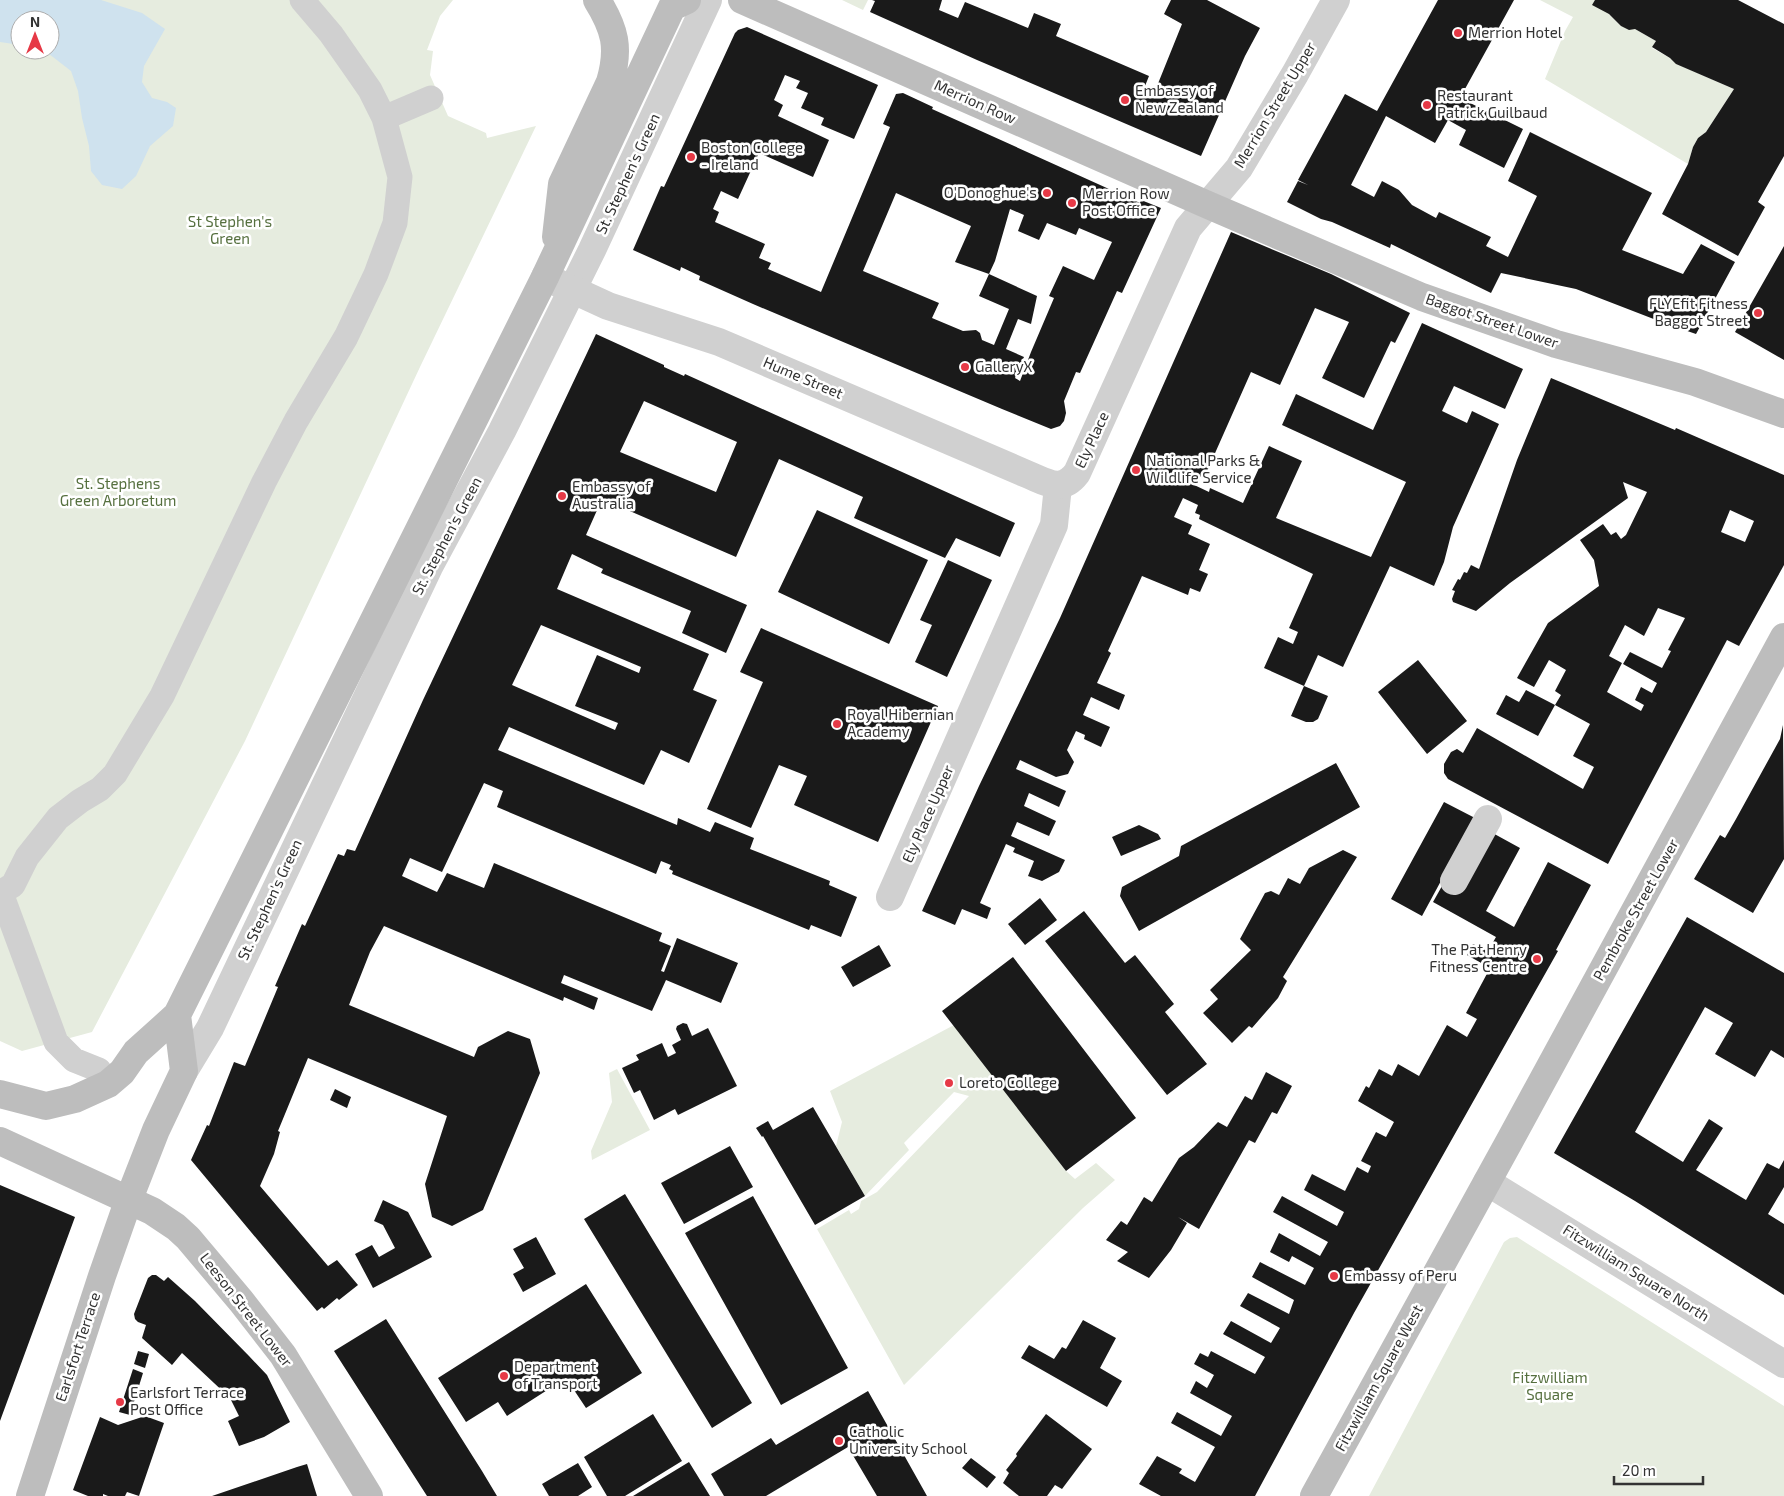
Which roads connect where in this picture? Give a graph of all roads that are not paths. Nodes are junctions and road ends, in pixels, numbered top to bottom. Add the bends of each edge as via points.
1 (302, 0) edge
2 (597, 0) edge
3 (687, 0) edge
4 (708, 0) edge
5 (742, 0) edge
6 (1336, 0) edge
7 (431, 98) dead end
8 (384, 118) junction
9 (1208, 205) junction
10 (549, 268) junction
11 (571, 290) junction
12 (1784, 414) edge
13 (1058, 486) junction
14 (1784, 637) edge
15 (1488, 819) dead end
16 (1454, 881) dead end
17 (0, 893) edge
18 (890, 897) dead end
19 (177, 1015) junction
20 (99, 1070) dead end
21 (184, 1071) junction
22 (0, 1094) edge
23 (0, 1142) edge
24 (1487, 1182) junction
25 (129, 1200) junction
26 (1784, 1364) edge
27 (30, 1496) edge
28 (369, 1496) edge
29 (1314, 1496) edge

1 - 8 street via 364,80
2 - 10 main road, St. Stephen's Green via 614,35 614,67 562,184
3 - 10 main road, St. Stephen's Green via 672,7
4 - 11 street, St. Stephen's Green
5 - 9 main road, Merrion Row
6 - 9 street, Merrion Street Upper via 1239,168
7 - 8 street
8 - 17 street via 400,176 395,223 376,274 346,337 264,482 162,696 115,774 58,818 27,857 13,885
9 - 12 main road, Baggot Street Lower via 1422,297 1556,344 1695,382
9 - 13 street, Ely Place via 1188,228 1077,473 1072,480
10 - 11 street, Hume Street
10 - 19 main road, St. Stephen's Green
11 - 13 street, Hume Street via 608,306 719,342
11 - 21 street, St. Stephen's Green via 502,431 429,567 210,1028
13 - 18 street, Ely Place Upper via 1054,526
14 - 24 main road, Pembroke Street Lower
15 - 16 street
17 - 20 street via 56,1042 74,1060
19 - 21 main road
19 - 22 main road, St. Stephen's Green via 136,1052 122,1072 108,1084 75,1099 46,1106
21 - 25 main road, St. Stephen's Green via 156,1130
23 - 25 main road
24 - 26 street, Fitzwilliam Square North
24 - 29 main road, Fitzwilliam Square West
25 - 27 main road, Earlsfort Terrace
25 - 28 main road, Leeson Street Lower via 176,1227 241,1301 283,1355

